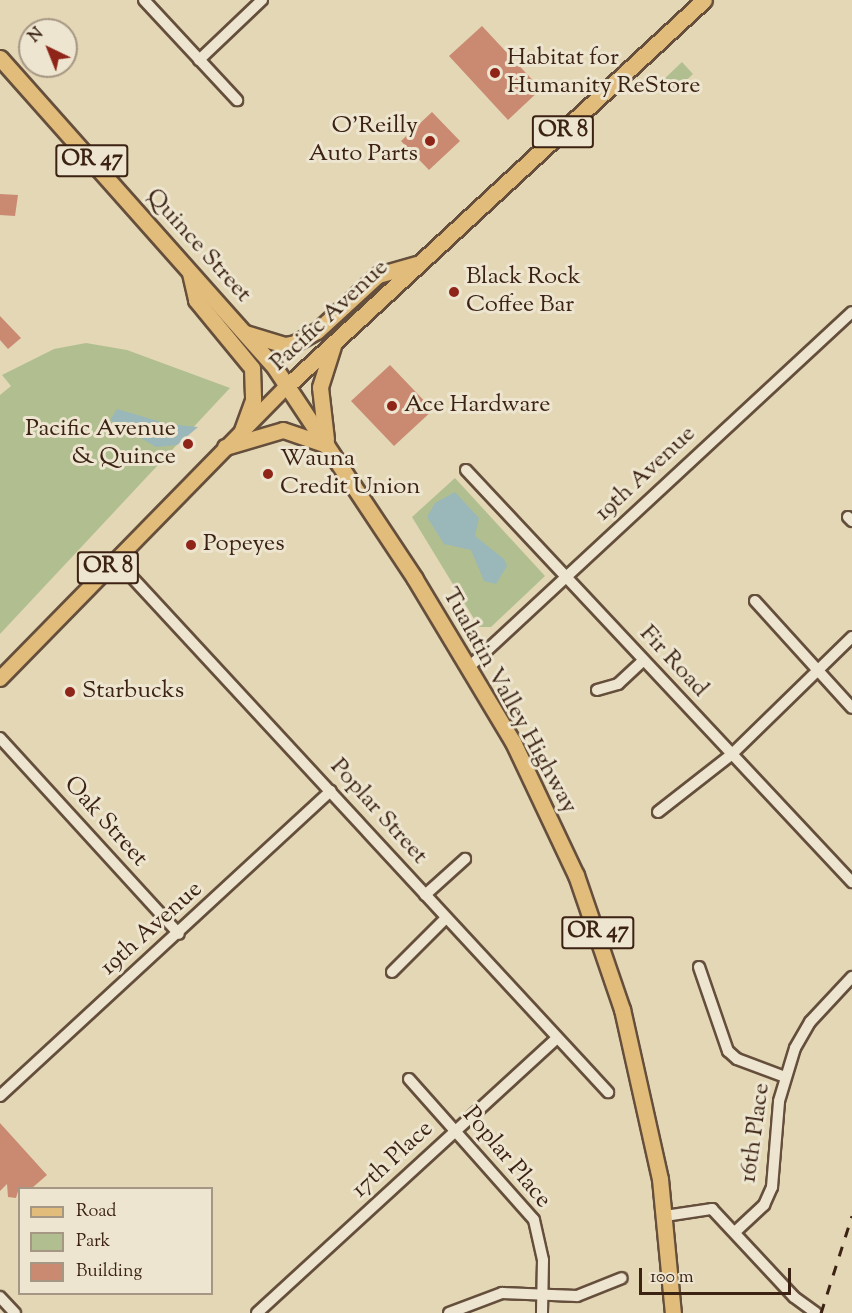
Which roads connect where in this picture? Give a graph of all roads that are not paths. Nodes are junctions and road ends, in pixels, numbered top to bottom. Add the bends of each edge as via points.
1 (144, 0) edge
2 (262, 0) edge
3 (705, 0) edge
4 (0, 58) edge
5 (199, 60) junction
6 (237, 100) dead end
7 (420, 263) junction
8 (189, 270) junction
9 (852, 312) edge
10 (245, 333) junction
11 (334, 343) junction
12 (287, 386) junction
13 (242, 430) junction
14 (327, 445) junction
15 (225, 447) junction
16 (465, 470) dead end
17 (116, 560) junction
18 (565, 578) junction
19 (754, 601) dead end
20 (852, 637) edge
21 (643, 661) junction
22 (469, 667) junction
23 (817, 669) junction
24 (0, 679) edge
25 (597, 690) dead end
26 (852, 708) edge
27 (0, 738) edge
28 (731, 755) junction
29 (331, 791) junction
30 (658, 812) dead end
31 (465, 859) dead end
32 (852, 882) edge
33 (425, 895) junction
34 (446, 918) junction
35 (179, 934) junction
36 (699, 967) dead end
37 (392, 972) dead end
38 (852, 977) edge
39 (557, 1038) junction
40 (785, 1077) junction
41 (409, 1079) dead end
42 (608, 1092) dead end
43 (0, 1096) edge
44 (456, 1130) junction
45 (665, 1216) junction
46 (735, 1232) junction
47 (622, 1278) dead end
48 (542, 1294) junction
49 (0, 1297) edge
50 (15, 1313) edge
51 (257, 1313) edge
52 (449, 1313) edge
53 (542, 1313) edge
54 (673, 1313) edge
55 (816, 1313) edge

1 - 5 street
2 - 5 street
3 - 7 highway, Pacific Avenue / OR 8
4 - 8 highway, Quince Street / OR 47
5 - 6 street
7 - 10 highway via 378,275 317,331 295,343 285,345
7 - 11 highway, Pacific Avenue / OR 8
8 - 10 highway, Quince Street / OR 47
8 - 13 highway via 196,300 252,368 253,400
9 - 18 street, 19th Avenue
10 - 12 highway, Quince Street / OR 47
11 - 12 highway, Pacific Avenue / OR 8
11 - 14 highway via 320,387
12 - 13 main road, Pacific Avenue / OR 8
12 - 14 highway, Tualatin Valley Highway / OR 47
13 - 15 main road, Pacific Avenue / OR 8
14 - 15 highway via 284,430
14 - 22 highway, Tualatin Valley Highway / OR 47
15 - 17 main road, Pacific Avenue / OR 8
16 - 18 street, Fir Road
17 - 24 main road, Pacific Avenue / OR 8
17 - 29 street, Poplar Street
18 - 21 street, Fir Road
18 - 22 street, 19th Avenue
19 - 23 street
20 - 23 street
21 - 25 street via 618,684
21 - 28 street, Fir Road
22 - 45 highway, Tualatin Valley Highway / OR 47 via 548,811 598,932 640,1080
23 - 26 street
23 - 28 street
27 - 35 street, Oak Street
28 - 30 street
28 - 32 street, Fir Road
29 - 33 street, Poplar Street
29 - 35 street, 19th Avenue
31 - 33 street
33 - 34 street, Poplar Street
34 - 37 street
34 - 39 street, Poplar Street
35 - 43 street, 19th Avenue
36 - 40 street via 728,1051 737,1059
38 - 40 street, 16th Place via 810,1022
39 - 42 street, Poplar Street
39 - 44 street, 17th Place
40 - 46 street, 16th Place via 772,1187 764,1205
41 - 44 street, Poplar Place
44 - 48 street, Poplar Place via 534,1220 543,1260
44 - 51 street, 17th Place
45 - 46 street via 712,1209
45 - 54 highway, Tualatin Valley Highway / OR 47
46 - 55 street via 794,1297
47 - 48 street via 586,1294
48 - 52 street via 502,1293
48 - 53 street, Poplar Place
49 - 50 street

